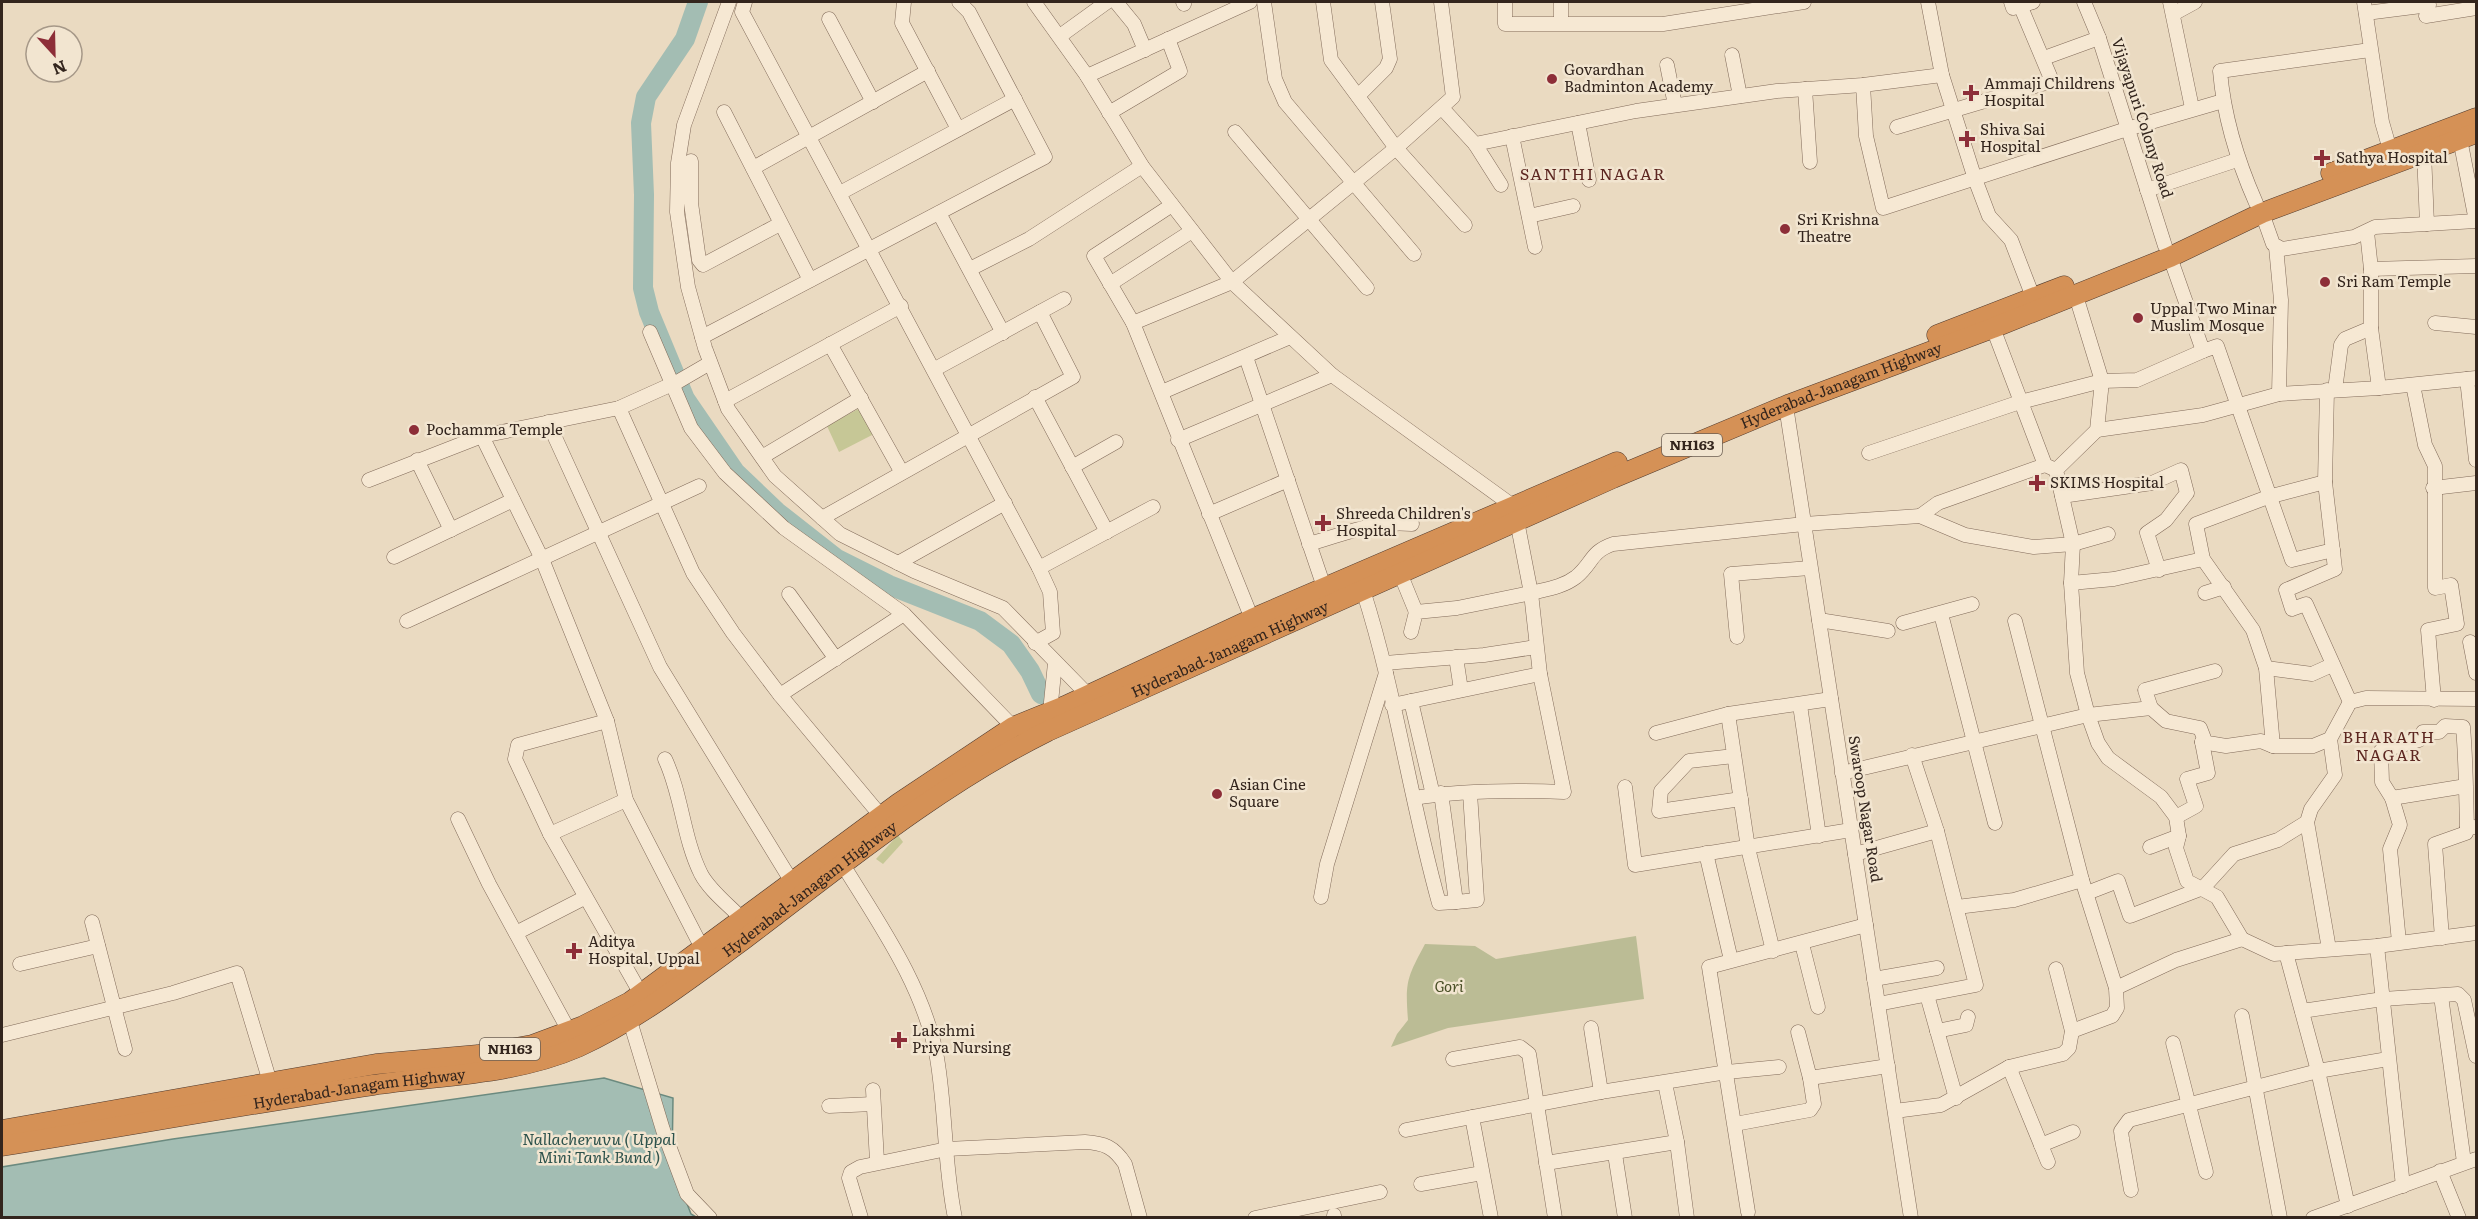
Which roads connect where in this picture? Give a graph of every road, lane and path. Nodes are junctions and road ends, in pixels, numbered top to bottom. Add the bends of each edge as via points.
1 (729, 2) edge
2 (745, 2) edge
3 (904, 2) edge
4 (959, 2) edge
5 (1034, 2) edge
6 (1107, 2) edge
7 (1116, 2) edge
8 (1248, 2) edge
9 (1264, 2) edge
10 (1323, 2) edge
11 (1382, 2) edge
12 (1441, 2) edge
13 (1504, 2) edge
14 (1561, 2) edge
15 (1804, 2) edge
16 (1928, 2) edge
17 (2084, 2) edge
18 (2195, 2) edge
19 (2021, 3) edge
20 (2365, 7) edge
21 (2172, 8) edge
22 (2476, 8) edge
23 (829, 19) dead end
24 (1561, 23) junction
25 (1060, 36) junction
26 (2099, 38) junction
27 (1168, 39) junction
28 (1145, 50) junction
29 (2370, 50) junction
30 (1732, 55) dead end
31 (2044, 58) junction
32 (1667, 65) dead end
33 (928, 71) junction
34 (1942, 75) junction
35 (1087, 76) junction
36 (1863, 85) junction
37 (1805, 89) junction
38 (1358, 96) junction
39 (1740, 96) junction
40 (1015, 99) junction
41 (2223, 101) junction
42 (873, 102) junction
43 (1676, 105) junction
44 (1442, 108) junction
45 (2192, 108) junction
46 (724, 112) dead end
47 (1954, 112) junction
48 (1109, 113) junction
49 (2476, 118) edge
50 (1578, 123) junction
51 (1897, 127) dead end
52 (958, 129) junction
53 (2127, 129) junction
54 (1235, 132) dead end
55 (1512, 136) junction
56 (2468, 136) edge
57 (810, 138) junction
58 (1474, 144) junction
59 (1396, 148) junction
60 (2390, 150) junction
61 (2424, 153) junction
62 (2238, 160) junction
63 (691, 161) dead end
64 (1810, 162) dead end
65 (1142, 166) junction
66 (753, 168) junction
67 (1975, 179) junction
68 (1589, 180) dead end
69 (1353, 182) junction
70 (1501, 185) dead end
71 (2147, 190) junction
72 (840, 193) junction
73 (1172, 204) junction
74 (1573, 206) dead end
75 (2259, 208) junction
76 (939, 213) junction
77 (1529, 216) junction
78 (1308, 219) junction
79 (2476, 220) edge
80 (780, 224) junction
81 (2427, 224) junction
82 (1465, 225) dead end
83 (1192, 231) junction
84 (2367, 232) junction
85 (1535, 247) dead end
86 (2276, 247) junction
87 (870, 249) junction
88 (2168, 252) junction
89 (1414, 254) dead end
90 (2476, 266) edge
91 (970, 269) junction
92 (2371, 269) junction
93 (810, 280) junction
94 (1232, 282) junction
95 (1110, 284) junction
96 (1367, 288) dead end
97 (2076, 296) junction
98 (2034, 297) junction
99 (1064, 299) dead end
100 (901, 306) junction
101 (1040, 312) junction
102 (2435, 323) dead end
103 (1133, 324) junction
104 (2476, 327) edge
105 (1993, 328) junction
106 (2371, 328) junction
107 (650, 332) dead end
108 (1003, 333) junction
109 (702, 337) junction
110 (1290, 338) junction
111 (830, 344) junction
112 (1928, 346) junction
113 (2203, 351) junction
114 (1246, 357) junction
115 (710, 363) junction
116 (935, 369) junction
117 (1332, 375) junction
118 (2472, 379) edge
119 (2102, 381) junction
120 (673, 384) junction
121 (2414, 385) junction
122 (2379, 388) junction
123 (2331, 390) junction
124 (1162, 392) junction
125 (2279, 394) junction
126 (1035, 397) junction
127 (861, 399) junction
128 (725, 401) junction
129 (2020, 402) junction
130 (1263, 404) junction
131 (1786, 406) junction
132 (2238, 406) junction
133 (619, 408) junction
134 (548, 422) junction
135 (2474, 428) edge
136 (2097, 430) junction
137 (969, 434) junction
138 (482, 436) junction
139 (1178, 440) junction
140 (1116, 442) dead end
141 (1869, 453) dead end
142 (762, 457) junction
143 (417, 460) junction
144 (2476, 460) edge
145 (1072, 467) junction
146 (2051, 467) junction
147 (901, 471) junction
148 (369, 480) dead end
149 (1288, 480) junction
150 (2325, 482) junction
151 (2476, 483) edge
152 (699, 486) dead end
153 (2433, 488) junction
154 (2062, 496) junction
155 (2268, 497) junction
156 (513, 501) junction
157 (661, 503) junction
158 (1005, 503) junction
159 (1153, 507) dead end
160 (1209, 514) junction
161 (1515, 514) junction
162 (1920, 516) junction
163 (822, 518) junction
164 (1412, 524) dead end
165 (1804, 524) junction
166 (451, 530) junction
167 (598, 532) junction
168 (1107, 532) junction
169 (2108, 534) dead end
170 (2073, 544) junction
171 (2332, 550) junction
172 (1310, 552) junction
173 (394, 557) dead end
174 (542, 559) junction
175 (2203, 559) junction
176 (898, 563) junction
177 (1039, 568) junction
178 (1810, 568) junction
179 (2159, 570) junction
180 (1400, 573) junction
181 (2071, 583) junction
182 (1324, 587) junction
183 (2224, 587) junction
184 (1363, 590) junction
185 (1531, 592) junction
186 (2205, 593) dead end
187 (789, 594) dead end
188 (1972, 604) dead end
189 (1416, 612) junction
190 (904, 614) junction
191 (1941, 614) junction
192 (1252, 619) junction
193 (1819, 620) junction
194 (407, 621) dead end
195 (2015, 621) dead end
196 (1903, 622) dead end
197 (1888, 631) dead end
198 (1411, 632) dead end
199 (1737, 637) dead end
200 (2470, 642) dead end
201 (1035, 643) junction
202 (1536, 647) junction
203 (1456, 657) junction
204 (836, 659) junction
205 (1055, 663) junction
206 (2332, 665) junction
207 (1386, 667) junction
208 (2266, 668) junction
209 (2215, 671) dead end
210 (2476, 673) edge
211 (1540, 674) junction
212 (1461, 690) junction
213 (780, 695) junction
214 (1088, 695) junction
215 (1831, 699) junction
216 (2476, 699) edge
217 (1411, 700) junction
218 (2434, 700) junction
219 (2350, 702) junction
220 (1392, 705) junction
221 (1800, 705) junction
222 (2151, 708) junction
223 (1050, 712) junction
224 (1728, 714) junction
225 (2088, 715) junction
226 (607, 721) junction
227 (2040, 726) junction
228 (1013, 727) junction
229 (1656, 733) dead end
230 (2330, 739) junction
231 (1974, 741) junction
232 (2202, 742) junction
233 (2273, 746) junction
234 (1912, 755) junction
235 (1734, 756) junction
236 (665, 759) dead end
237 (1842, 773) junction
238 (2466, 786) junction
239 (1625, 788) dead end
240 (1470, 793) junction
241 (1437, 794) junction
242 (1414, 798) junction
243 (2392, 798) junction
244 (1741, 799) junction
245 (626, 800) junction
246 (881, 816) junction
247 (2176, 817) junction
248 (458, 819) dead end
249 (2307, 822) junction
250 (1995, 823) dead end
251 (2472, 828) edge
252 (1851, 830) junction
253 (1937, 831) junction
254 (550, 834) junction
255 (1819, 836) junction
256 (2179, 836) junction
257 (2150, 847) dead end
258 (1748, 848) junction
259 (1706, 853) junction
260 (1855, 854) junction
261 (843, 865) junction
262 (792, 882) junction
263 (2085, 887) junction
264 (2203, 888) junction
265 (1321, 897) dead end
266 (584, 898) junction
267 (1456, 902) junction
268 (1957, 907) junction
269 (742, 919) junction
270 (92, 922) dead end
271 (1866, 925) junction
272 (516, 933) junction
273 (2476, 933) edge
274 (2442, 938) junction
275 (2242, 939) junction
276 (2399, 942) junction
277 (1802, 944) junction
278 (98, 946) junction
279 (2377, 946) junction
280 (702, 948) junction
281 (2330, 949) junction
282 (1773, 951) junction
283 (2286, 953) junction
284 (1731, 960) junction
285 (20, 964) dead end
286 (1937, 968) dead end
287 (2056, 969) dead end
288 (1874, 979) junction
289 (2116, 988) junction
290 (640, 994) junction
291 (1927, 995) junction
292 (2441, 996) junction
293 (2383, 999) junction
294 (1878, 1004) junction
295 (1818, 1007) dead end
296 (115, 1008) junction
297 (627, 1011) junction
298 (2302, 1011) junction
299 (2242, 1016) dead end
300 (1968, 1017) dead end
301 (1591, 1028) dead end
302 (569, 1031) junction
303 (1937, 1031) junction
304 (2072, 1031) junction
305 (1798, 1032) dead end
306 (2, 1035) edge
307 (2173, 1043) dead end
308 (125, 1049) dead end
309 (2476, 1056) edge
310 (1453, 1059) dead end
311 (2388, 1059) junction
312 (1888, 1066) junction
313 (1779, 1067) dead end
314 (2009, 1067) junction
315 (2318, 1071) junction
316 (1727, 1072) junction
317 (1810, 1078) junction
318 (270, 1082) junction
319 (1665, 1083) junction
320 (2256, 1089) junction
321 (1601, 1092) junction
322 (1956, 1098) junction
323 (1537, 1104) junction
324 (2190, 1105) junction
325 (829, 1106) dead end
326 (1894, 1111) junction
327 (1472, 1117) junction
328 (1735, 1124) junction
329 (2, 1130) edge
330 (1406, 1130) dead end
331 (2073, 1132) dead end
332 (1677, 1143) junction
333 (2041, 1145) junction
334 (2, 1146) edge
335 (947, 1149) junction
336 (1615, 1154) junction
337 (2470, 1160) edge
338 (877, 1161) junction
339 (2048, 1162) dead end
340 (1546, 1163) junction
341 (2206, 1172) dead end
342 (2440, 1172) junction
343 (1482, 1173) junction
344 (1421, 1184) dead end
345 (2403, 1186) junction
346 (2131, 1190) dead end
347 (1380, 1192) dead end
348 (2348, 1206) junction
349 (1748, 1212) dead end
350 (710, 1218) edge
351 (861, 1218) edge
352 (955, 1218) edge
353 (1140, 1218) edge
354 (1255, 1218) edge
355 (1491, 1218) edge
356 (1555, 1218) edge
357 (1625, 1218) edge
358 (1687, 1218) edge
359 (1911, 1218) edge
360 (2280, 1218) edge
361 (2313, 1218) edge
362 (2459, 1218) edge

1 - 109 street via 684,125 678,163 677,212 688,287
2 - 57 street via 742,12
3 - 33 street via 902,23
4 - 40 street via 969,12
5 - 25 street
6 - 25 street
7 - 28 street via 1134,24
8 - 27 street
9 - 69 street via 1275,79 1285,102
10 - 38 street via 1331,60
11 - 38 street via 1390,59
12 - 44 street via 1453,97
13 - 24 street via 1505,24
14 - 24 street
15 - 24 street via 1663,24
16 - 34 street
17 - 26 street, Vijayapuri Colony Road
18 - 21 street
19 - 31 street
20 - 22 street
20 - 29 street
21 - 45 street
23 - 42 street
25 - 35 street
26 - 31 street
26 - 53 street, Vijayapuri Colony Road
27 - 28 street
27 - 48 street via 1180,71
28 - 35 street
29 - 41 street via 2220,71
29 - 60 street
30 - 39 street
31 - 47 street via 2052,81
32 - 43 street
33 - 42 street
33 - 52 street
34 - 36 street
34 - 47 street
35 - 48 street
36 - 37 street
36 - 67 street via 1866,136 1883,208
37 - 39 street
37 - 64 street
38 - 59 street
39 - 43 street
40 - 52 street
40 - 76 street via 1045,157
41 - 45 street
41 - 62 street
42 - 57 street
43 - 50 street
44 - 58 street
44 - 59 street
45 - 53 street
46 - 66 street
47 - 51 street
47 - 67 street
48 - 65 street
49 - 60 highway, Hyderabad-Janagam Highway / NH163
50 - 55 street
50 - 68 street
52 - 72 street
53 - 67 street
53 - 71 street, Vijayapuri Colony Road
54 - 78 street
55 - 58 street
55 - 77 street
56 - 61 highway, Hyderabad-Janagam Highway / NH163
56 - 79 street
57 - 66 street
57 - 72 street
58 - 70 street
59 - 69 street
59 - 82 street
60 - 75 highway, Hyderabad-Janagam Highway / NH163
61 - 75 highway, Hyderabad-Janagam Highway / NH163
61 - 81 street
62 - 71 street
62 - 75 street
63 - 80 street via 691,203 703,265
65 - 73 street
65 - 91 street via 1029,239
66 - 80 street
67 - 98 street via 1989,216 2011,240
69 - 78 street
69 - 89 street
71 - 88 street, Vijayapuri Colony Road
72 - 87 street
73 - 83 street
73 - 95 street via 1094,256
74 - 77 street
75 - 86 street
75 - 88 highway, Hyderabad-Janagam Highway / NH163
76 - 87 street
76 - 91 street
77 - 85 street
78 - 94 street
78 - 96 street
79 - 81 street
80 - 93 street
81 - 84 street via 2375,227
83 - 94 street
83 - 95 street
84 - 86 street
84 - 92 street
86 - 125 street via 2282,300
87 - 93 street
87 - 100 street
88 - 97 highway, Hyderabad-Janagam Highway / NH163
88 - 98 highway, Hyderabad-Janagam Highway / NH163
88 - 113 street, Vijayapuri Colony Road
90 - 92 street
91 - 108 street
92 - 106 street
93 - 109 street
94 - 103 street
94 - 110 street
95 - 103 street
97 - 105 highway, Hyderabad-Janagam Highway / NH163
97 - 119 street
98 - 112 highway, Hyderabad-Janagam Highway / NH163
99 - 101 street
100 - 111 street
100 - 116 street
101 - 108 street
101 - 126 street via 1073,377
102 - 104 street
103 - 124 street
105 - 112 highway, Hyderabad-Janagam Highway / NH163
105 - 129 street
106 - 122 street
106 - 123 street via 2345,339 2341,345
107 - 120 street
108 - 116 street
109 - 115 street
110 - 114 street
110 - 117 street
111 - 127 street
111 - 128 street
112 - 131 highway, Hyderabad-Janagam Highway / NH163
112 - 161 highway, Hyderabad-Janagam Highway / NH163 via 1800,388
113 - 119 street via 2137,380
113 - 132 street via 2217,346
114 - 124 street
114 - 130 street
115 - 120 street
115 - 128 street
116 - 137 street
117 - 130 street
117 - 161 street
118 - 121 street
118 - 135 street
119 - 129 street
119 - 136 street
120 - 133 street
120 - 190 street via 691,428 725,473 784,528
121 - 122 street
121 - 153 street via 2425,445 2435,466
122 - 123 street
123 - 125 street
123 - 150 street
124 - 139 street
125 - 132 street
126 - 137 street
126 - 145 street
127 - 142 street
127 - 147 street
128 - 142 street
129 - 141 street
129 - 146 street
130 - 139 street
130 - 149 street
131 - 161 highway, Hyderabad-Janagam Highway / NH163
131 - 165 street, Swaroop Nagar Road
132 - 136 street
132 - 155 street
133 - 134 street
133 - 157 street
134 - 138 street
134 - 167 street
135 - 144 street
136 - 146 street
137 - 147 street
137 - 158 street
138 - 143 street
138 - 156 street
139 - 160 street
140 - 145 street
142 - 163 street via 775,476
143 - 148 street
143 - 166 street
145 - 168 street
146 - 154 street
146 - 162 street via 1938,503
147 - 163 street
149 - 160 street
149 - 172 street
150 - 155 street
150 - 171 street
151 - 153 street
152 - 157 street
153 - 218 street via 2435,588 2451,585 2457,624 2428,630
154 - 170 street
154 - 179 street via 2152,483 2181,470 2187,493 2166,520 2147,533
155 - 171 street via 2292,560
155 - 175 street via 2196,524
156 - 166 street
156 - 174 street
157 - 167 street
157 - 213 street via 693,573
158 - 176 street
158 - 177 street
159 - 168 street
160 - 192 street via 1239,578
161 - 180 highway, Hyderabad-Janagam Highway / NH163
161 - 182 highway, Hyderabad-Janagam Highway / NH163
161 - 185 street
162 - 165 street
162 - 170 street via 1965,535 2034,547
163 - 176 street via 840,534
164 - 172 street via 1352,528
165 - 178 street, Swaroop Nagar Road
165 - 185 street via 1613,544 1597,550 1587,566 1563,585
166 - 173 street
167 - 174 street
167 - 262 street via 660,667
168 - 177 street
169 - 170 street
170 - 181 street
171 - 206 street via 2335,569 2286,590 2292,609 2306,604
172 - 182 street
174 - 194 street
174 - 226 street
175 - 179 street
175 - 183 street
176 - 201 street via 1003,608
177 - 201 street via 1050,592 1053,633
178 - 193 street, Swaroop Nagar Road
178 - 199 street via 1731,574
179 - 181 street
180 - 184 highway, Hyderabad-Janagam Highway / NH163
180 - 189 street
181 - 225 street via 2077,673
182 - 192 highway, Hyderabad-Janagam Highway / NH163
183 - 186 street
183 - 208 street via 2252,626
184 - 207 street
184 - 261 highway, Hyderabad-Janagam Highway / NH163 via 1001,755 927,801
185 - 189 street via 1457,608
185 - 202 street
187 - 204 street
188 - 191 street
189 - 198 street
190 - 204 street
190 - 228 street
191 - 196 street
191 - 231 street
192 - 214 highway, Hyderabad-Janagam Highway / NH163
193 - 197 street
193 - 215 street, Swaroop Nagar Road
195 - 227 street
200 - 210 street
201 - 205 street
202 - 203 street
202 - 211 street
203 - 207 street
203 - 212 street
204 - 213 street
205 - 214 street
205 - 223 street
206 - 208 street via 2312,674
206 - 219 street
207 - 220 street
207 - 265 street
208 - 233 street
209 - 222 street via 2145,690
211 - 212 street
211 - 240 street via 1564,792
212 - 217 street
213 - 246 street
214 - 223 highway, Hyderabad-Janagam Highway / NH163
215 - 221 street
215 - 237 street, Swaroop Nagar Road
216 - 218 street
217 - 220 street
217 - 241 street
218 - 219 street via 2366,698
219 - 230 street
220 - 242 street
221 - 224 street
221 - 255 street
222 - 225 street
222 - 232 street via 2166,721 2200,728 2205,741
223 - 228 highway, Hyderabad-Janagam Highway / NH163
224 - 229 street
224 - 235 street
225 - 227 street
225 - 247 street via 2108,758 2160,797
226 - 245 street
226 - 254 street via 518,745 515,759
227 - 231 street
227 - 263 street
228 - 246 highway, Hyderabad-Janagam Highway / NH163
230 - 233 street via 2313,746
230 - 249 street via 2335,775 2311,809
231 - 234 street
231 - 250 street
232 - 233 street via 2226,746 2261,741
232 - 247 street via 2208,773 2187,779 2196,806
234 - 237 street
234 - 253 street
235 - 244 street
235 - 244 street via 1689,761 1661,791 1659,811
236 - 269 street via 675,780 702,876
237 - 252 street, Swaroop Nagar Road
238 - 243 street
238 - 243 street via 2463,726 2445,726 2439,732 2423,732 2419,740 2381,751 2382,782
238 - 251 street
239 - 259 street via 1635,865
240 - 241 street
240 - 267 street via 1477,900
241 - 242 street
241 - 267 street
242 - 267 street via 1439,903
243 - 276 street via 2400,825 2390,849
244 - 258 street
245 - 254 street
245 - 280 street
246 - 262 highway, Hyderabad-Janagam Highway / NH163
247 - 256 street
248 - 272 street
249 - 264 street via 2278,840 2234,854
249 - 281 street
251 - 274 street via 2435,844
252 - 255 street
252 - 260 street, Swaroop Nagar Road
253 - 260 street
253 - 268 street
254 - 266 street
255 - 258 street
256 - 257 street
256 - 264 street via 2176,848 2187,881
258 - 259 street
258 - 282 street
259 - 284 street
260 - 271 street, Swaroop Nagar Road
261 - 297 highway, Hyderabad-Janagam Highway / NH163 via 680,987
261 - 335 street via 910,975 937,1056
262 - 269 highway, Hyderabad-Janagam Highway / NH163
263 - 264 street via 2118,881 2130,916
263 - 268 street
263 - 289 street
264 - 275 street via 2217,897
266 - 272 street
266 - 290 street
268 - 291 street via 1976,985
269 - 280 highway, Hyderabad-Janagam Highway / NH163
270 - 278 street
271 - 277 street
271 - 288 street, Swaroop Nagar Road
272 - 302 street
273 - 274 street
274 - 276 street
275 - 283 street via 2274,954
275 - 289 street via 2175,960
276 - 279 street
277 - 282 street
277 - 295 street
278 - 285 street
278 - 296 street
279 - 281 street
279 - 293 street
280 - 290 highway, Hyderabad-Janagam Highway / NH163
281 - 283 street
282 - 284 street
283 - 298 street
284 - 316 street via 1709,967
286 - 288 street
287 - 304 street
288 - 294 street, Swaroop Nagar Road
289 - 304 street via 2117,1008 2112,1016
290 - 297 highway, Hyderabad-Janagam Highway / NH163
291 - 294 street
291 - 303 street
292 - 293 street
292 - 309 street via 2462,996
292 - 337 street
293 - 298 street
293 - 311 street
294 - 312 street, Swaroop Nagar Road
296 - 306 street
296 - 308 street
296 - 318 street via 237,973
297 - 302 highway, Hyderabad-Janagam Highway / NH163
297 - 334 highway, Hyderabad-Janagam Highway / NH163 via 578,1047 528,1064
297 - 350 street via 687,1194
298 - 315 street
299 - 320 street
300 - 303 street via 1965,1025
301 - 321 street
302 - 318 highway, Hyderabad-Janagam Highway / NH163 via 532,1045 478,1055 376,1064
303 - 322 street
304 - 314 street via 2067,1052
305 - 317 street
307 - 324 street
310 - 323 street via 1525,1049
311 - 315 street
311 - 345 street
312 - 317 street
312 - 326 street, Swaroop Nagar Road
313 - 316 street
314 - 322 street via 1979,1081
314 - 333 street
315 - 320 street
315 - 348 street
316 - 319 street
316 - 328 street
317 - 328 street via 1814,1104 1810,1110
318 - 329 highway, Hyderabad-Janagam Highway / NH163
319 - 321 street
319 - 332 street
320 - 324 street
320 - 360 street
321 - 323 street
322 - 326 street via 1925,1109
323 - 327 street
323 - 340 street
324 - 341 street
324 - 346 street via 2128,1120 2123,1126 2121,1139
325 - 338 street via 873,1097
326 - 359 street, Swaroop Nagar Road
327 - 330 street
327 - 343 street
328 - 349 street
331 - 333 street
332 - 336 street
332 - 358 street
333 - 339 street
335 - 338 street
335 - 352 street
335 - 353 street via 1105,1144 1125,1164
336 - 340 street
336 - 357 street
337 - 342 street
338 - 351 street via 851,1172 849,1178
340 - 356 street
342 - 345 street
342 - 362 street
343 - 344 street
343 - 355 street
345 - 348 street
347 - 354 street
348 - 361 street

